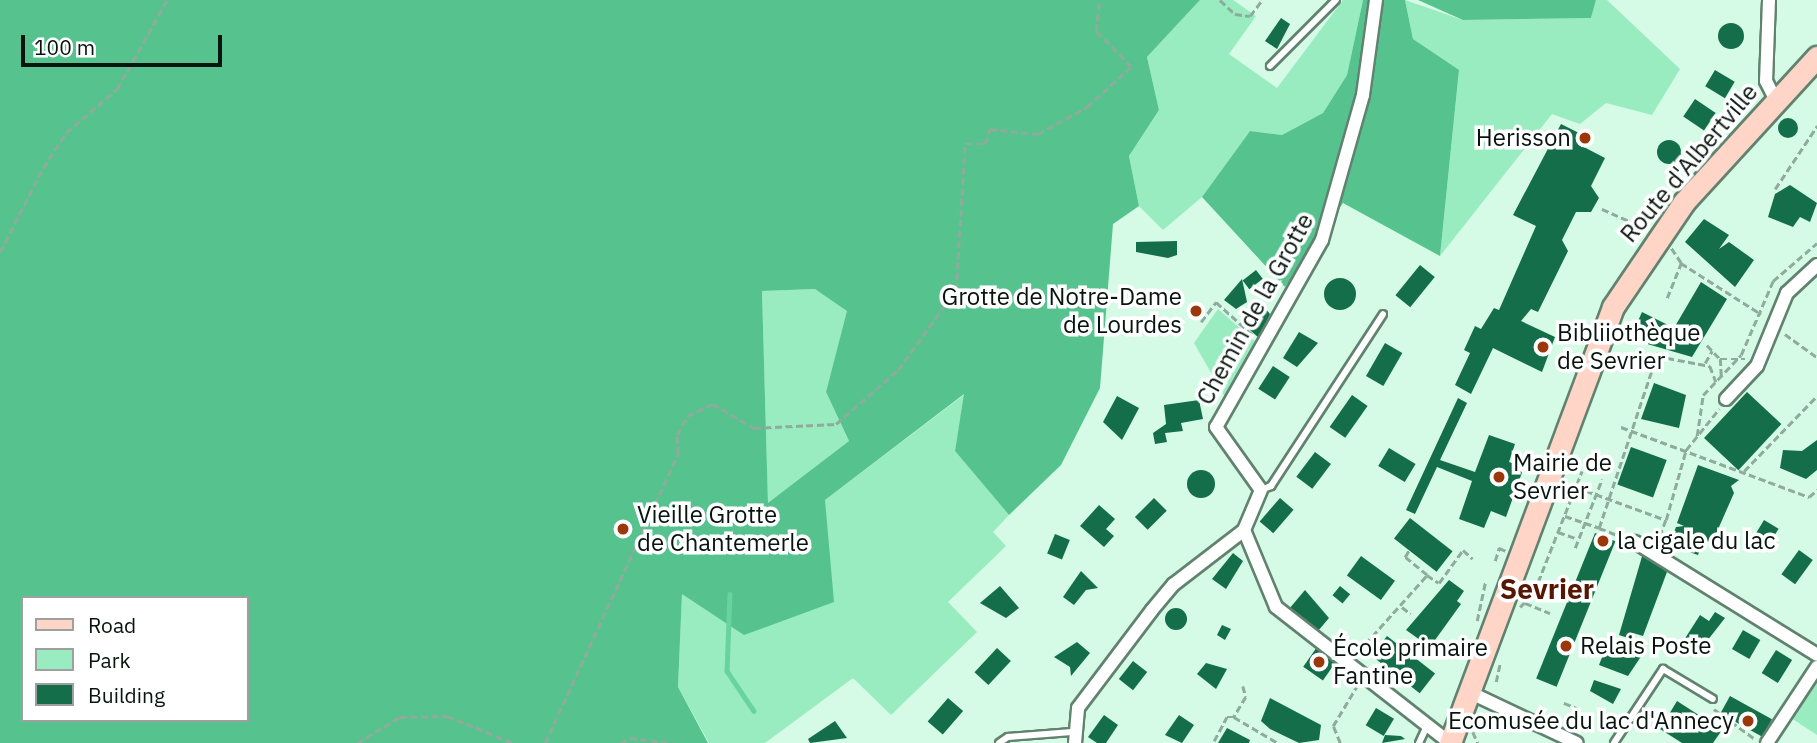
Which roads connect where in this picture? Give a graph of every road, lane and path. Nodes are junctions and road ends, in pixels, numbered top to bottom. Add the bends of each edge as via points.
1 (167, 0) edge
2 (1099, 0) edge
3 (1220, 0) edge
4 (1262, 0) edge
5 (1336, 0) edge
6 (1376, 0) edge
7 (1769, 0) edge
8 (1817, 57) edge
9 (1270, 66) dead end
10 (1776, 101) junction
11 (1817, 126) edge
12 (1775, 189) dead end
13 (1602, 209) dead end
14 (1647, 230) dead end
15 (1817, 243) edge
16 (1671, 247) dead end
17 (0, 252) edge
18 (1681, 263) junction
19 (1817, 265) edge
20 (1667, 298) dead end
21 (1383, 314) dead end
22 (1762, 315) junction
23 (1201, 322) dead end
24 (1775, 324) junction
25 (1262, 344) junction
26 (1707, 345) dead end
27 (1712, 351) junction
28 (1741, 355) junction
29 (1817, 357) edge
30 (1720, 359) junction
31 (1705, 364) junction
32 (1721, 376) junction
33 (1716, 382) junction
34 (1817, 396) edge
35 (1726, 399) joint
36 (1621, 427) dead end
37 (1632, 430) junction
38 (1697, 436) junction
39 (1686, 450) junction
40 (1582, 471) dead end
41 (1743, 472) junction
42 (1602, 479) dead end
43 (1576, 487) junction
44 (1817, 490) edge
45 (1261, 491) junction
46 (1596, 495) junction
47 (1609, 499) junction
48 (1564, 516) junction
49 (1666, 520) junction
50 (1585, 523) junction
51 (1599, 528) junction
52 (1244, 530) junction
53 (1558, 532) junction
54 (1549, 536) dead end
55 (1556, 538) junction
56 (1578, 540) junction
57 (1634, 542) joint
58 (1499, 548) dead end
59 (1575, 548) dead end
60 (1409, 550) dead end
61 (1655, 550) junction
62 (1473, 559) dead end
63 (1495, 561) dead end
64 (1427, 575) junction
65 (1485, 583) dead end
66 (1518, 597) dead end
67 (1525, 603) junction
68 (1402, 607) junction
69 (1518, 610) dead end
70 (1550, 613) dead end
71 (1411, 614) dead end
72 (1473, 619) dead end
73 (1358, 652) dead end
74 (1817, 655) edge
75 (1501, 658) dead end
76 (1817, 667) edge
77 (1363, 677) junction
78 (1496, 682) dead end
79 (1243, 686) dead end
80 (1469, 692) junction
81 (1713, 699) joint
82 (1564, 703) dead end
83 (1578, 709) dead end
84 (1234, 717) junction
85 (1427, 726) junction
86 (1469, 726) dead end
87 (1073, 738) edge
88 (1214, 741) dead end
89 (357, 743) edge
90 (513, 743) edge
91 (545, 743) edge
92 (620, 743) edge
93 (673, 743) edge
94 (999, 743) edge
95 (1278, 743) edge
96 (1340, 743) edge
97 (1419, 743) edge
98 (1450, 743) edge
99 (1478, 743) edge
100 (1577, 743) edge
101 (1614, 743) edge
102 (1761, 743) edge
103 (1767, 743) edge

1 - 17 path via 117,89 66,133
2 - 91 path via 1096,31 1131,67 1087,107 1038,134 990,129 985,144 965,144 956,290 898,370 836,424 754,428 713,404 687,416 677,435 678,454
3 - 4 path via 1235,14 1250,16
5 - 9 lane
6 - 25 street, Chemin de la Grotte via 1363,95 1322,240
7 - 10 street via 1766,81
8 - 10 main road, Route d'Albertville
10 - 80 main road, Route d'Albertville via 1684,202 1613,307
11 - 12 path
13 - 14 path
15 - 22 path via 1773,281
16 - 18 path
18 - 20 path
18 - 22 path
19 - 24 street via 1792,287
21 - 45 lane via 1271,486
22 - 24 path
22 - 28 path
23 - 25 path via 1216,302
24 - 29 path
24 - 35 street via 1755,369
25 - 45 street, Chemin de la Grotte via 1216,427
26 - 27 path
27 - 30 path
27 - 31 path
28 - 30 path
28 - 32 path
30 - 32 path
31 - 33 path
31 - 37 path via 1675,365 1657,354
32 - 33 path
33 - 38 path via 1703,395
34 - 41 path
35 - 38 path
36 - 37 path
37 - 39 path
37 - 47 path
38 - 39 path
39 - 41 path
39 - 49 path
40 - 43 path
41 - 44 path via 1809,497
42 - 46 path
43 - 46 path
43 - 48 path
45 - 52 street
46 - 47 path
46 - 50 path
47 - 49 path
47 - 51 path
48 - 50 path
48 - 53 path
49 - 61 path
50 - 51 path
50 - 56 path
51 - 57 path
52 - 77 street via 1276,607
52 - 87 street via 1167,592 1078,708
53 - 55 path
53 - 56 path
54 - 55 path
55 - 67 path
56 - 59 path
57 - 61 street
58 - 63 path
60 - 64 path via 1405,558
61 - 74 street
62 - 64 path via 1462,550 1439,583
64 - 68 path
65 - 72 path
66 - 67 path
67 - 69 path
67 - 70 path
68 - 71 path
68 - 73 path
75 - 78 path
76 - 103 street
77 - 85 street
77 - 96 path via 1334,726
79 - 84 path via 1246,698
80 - 98 main road, Route d'Albertville
80 - 100 street
81 - 101 lane via 1663,669
81 - 102 path via 1715,715
82 - 83 path
84 - 88 path via 1227,718
84 - 95 path
85 - 97 lane
85 - 98 street
86 - 99 path
87 - 94 lane
89 - 90 path via 400,717 447,716
92 - 93 path via 630,738

